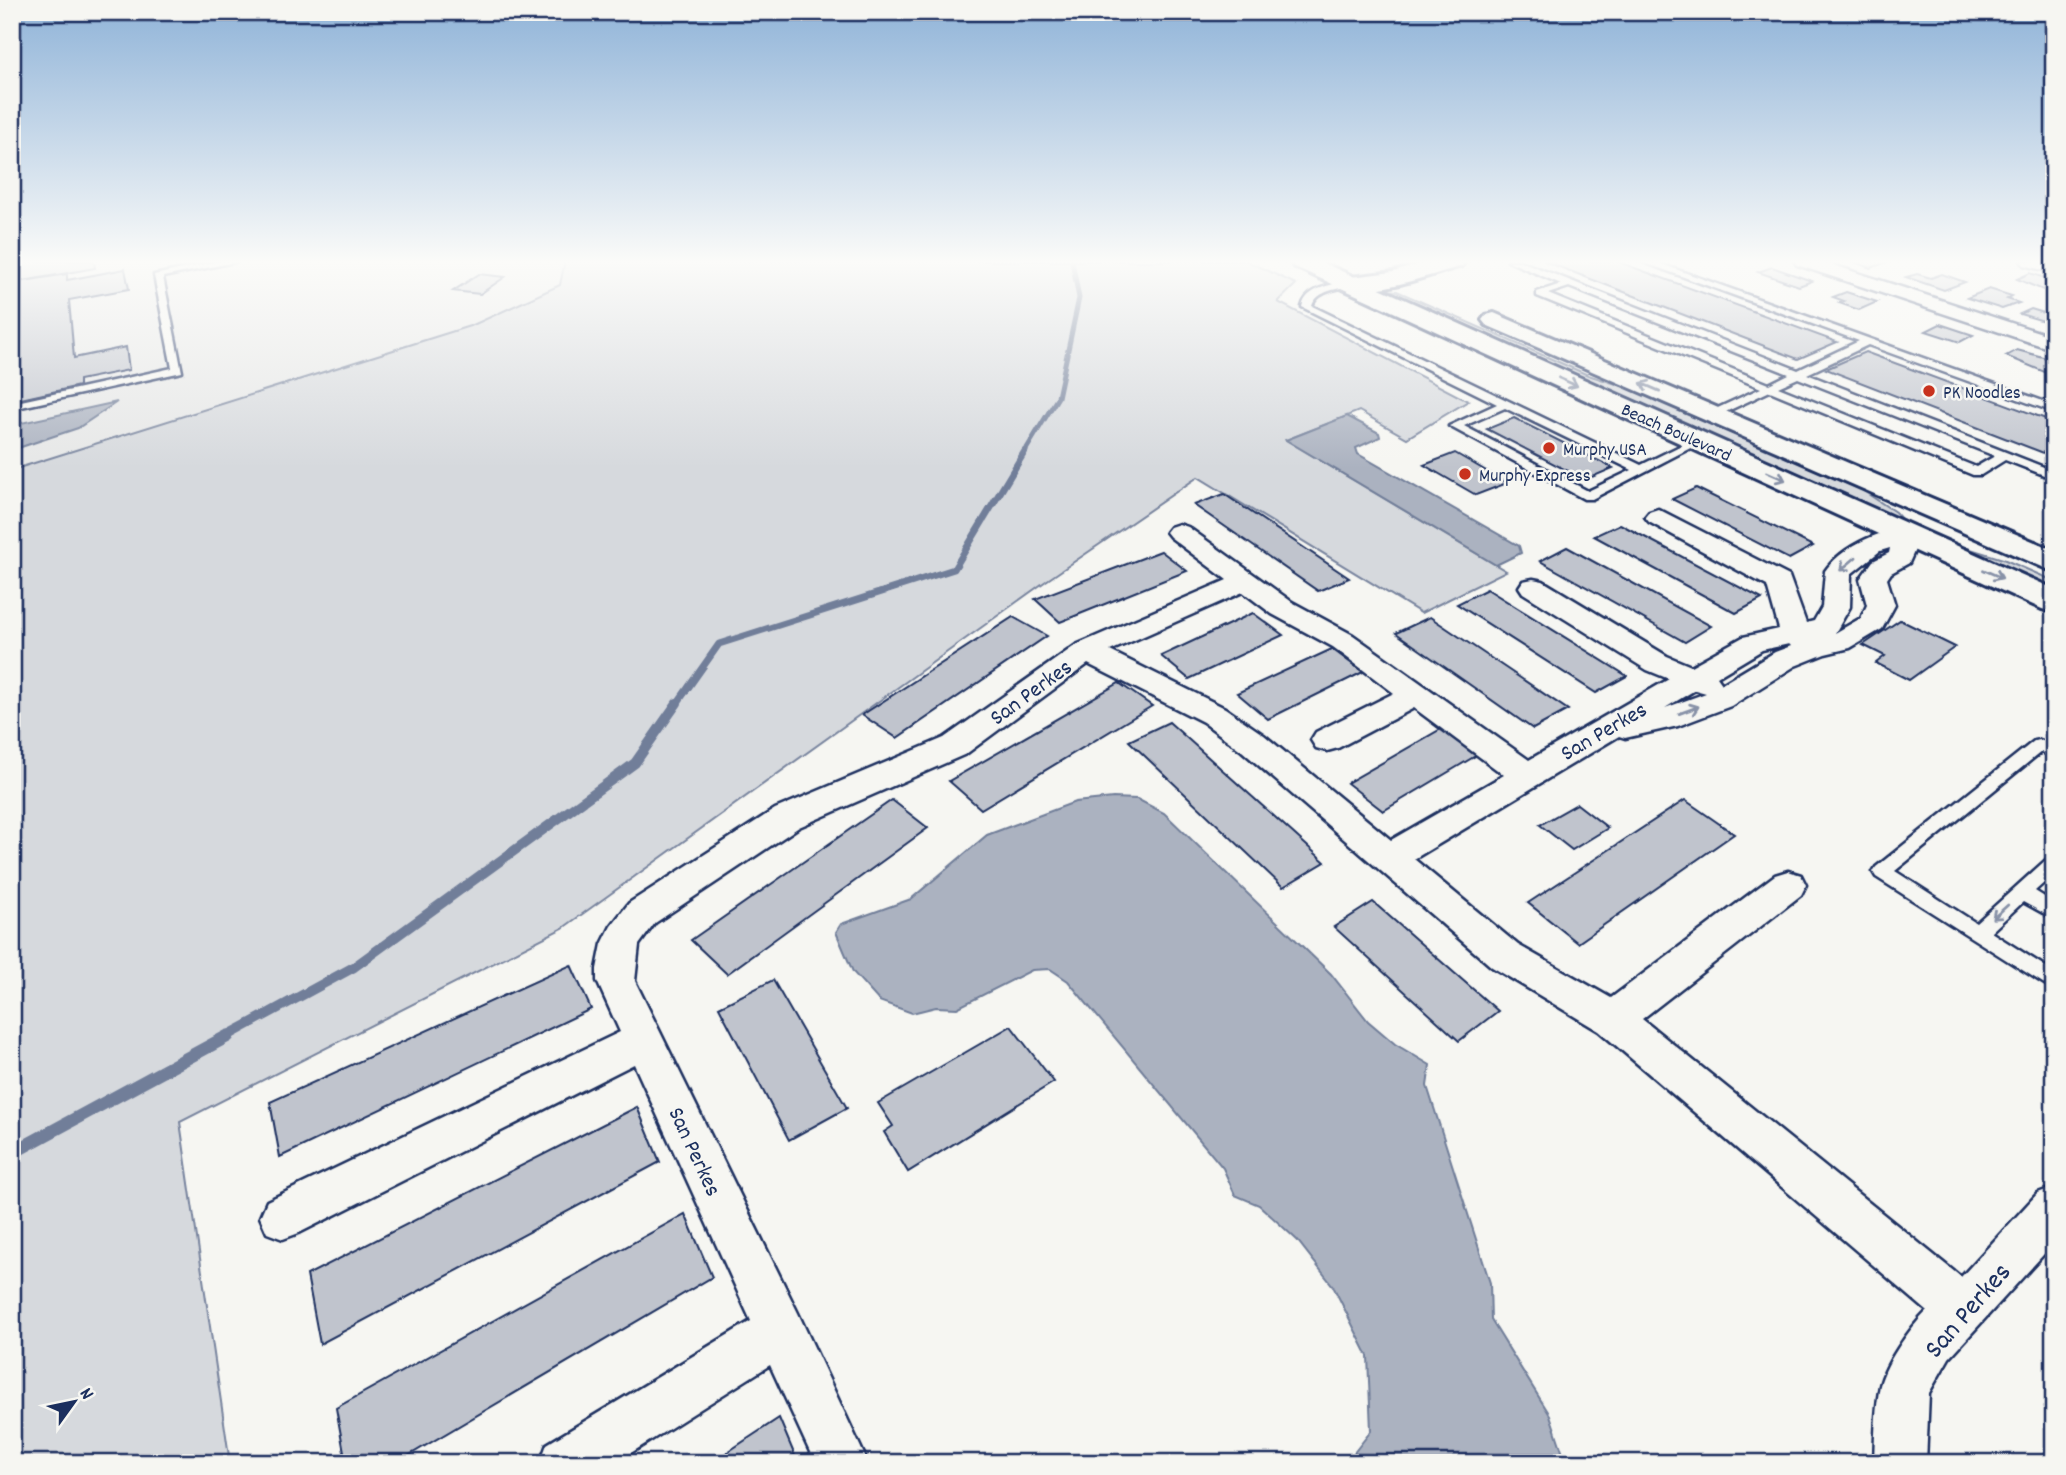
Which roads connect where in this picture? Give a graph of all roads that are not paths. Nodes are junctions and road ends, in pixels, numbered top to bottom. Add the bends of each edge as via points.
1 (170, 330) edge
2 (1354, 330) edge
3 (1487, 330) edge
4 (1517, 330) edge
5 (1627, 330) edge
6 (1686, 330) edge
7 (1837, 330) edge
8 (2011, 330) edge
9 (1868, 341) junction
10 (2054, 344) edge
11 (1798, 374) junction
12 (1767, 388) junction
13 (1505, 404) junction
14 (12, 407) edge
15 (2054, 408) edge
16 (1713, 414) junction
17 (1698, 441) junction
18 (2004, 455) junction
19 (1641, 470) junction
20 (2054, 475) edge
21 (1887, 490) junction
22 (1658, 517) dead end
23 (1179, 532) dead end
24 (1908, 536) junction
25 (2044, 558) edge
26 (1244, 582) junction
27 (1533, 587) dead end
28 (2054, 602) edge
29 (1803, 641) junction
30 (1086, 651) junction
31 (1693, 677) junction
32 (1416, 694) junction
33 (1728, 694) junction
34 (1599, 732) junction
35 (1327, 740) dead end
36 (2054, 752) edge
37 (1526, 774) junction
38 (1390, 857) junction
39 (2054, 863) edge
40 (1788, 885) dead end
41 (2022, 892) junction
42 (2054, 912) edge
43 (1978, 933) junction
44 (2054, 982) edge
45 (1613, 1019) junction
46 (643, 1040) junction
47 (2054, 1209) edge
48 (283, 1217) dead end
49 (1963, 1310) junction
50 (781, 1330) junction
51 (566, 1463) edge
52 (842, 1463) edge
53 (1900, 1463) edge

1 - 14 lane via 178,370
2 - 13 lane
3 -> 17 main road, Beach Boulevard
16 -> 4 main road
5 - 12 lane
6 - 11 lane
7 - 9 lane
8 - 10 street
9 - 11 lane
9 - 15 lane
11 - 12 lane
11 - 18 lane
12 - 16 lane
12 - 18 lane via 1977,472
13 - 19 lane
13 - 19 lane via 1455,426 1588,496
16 - 21 main road
17 - 19 lane
17 -> 24 main road, Beach Boulevard
18 - 20 lane
21 - 24 main road via 1907,508 1913,521
21 - 25 main road
22 - 29 street via 1779,582
23 - 26 street
24 - 25 main road via 1965,539
24 -> 28 main road, Beach Boulevard
24 -> 29 street, San Perkes via 1871,545 1839,572 1836,607 1824,628
24 - 29 street via 1900,556 1873,579 1881,605 1872,623 1840,642
26 - 30 street, San Perkes
26 - 32 street via 1343,641
27 - 31 street via 1657,663
29 - 31 street, San Perkes via 1753,643
29 - 33 street via 1785,659
30 - 38 street via 1213,715
30 - 46 street, San Perkes via 955,746 787,818 642,913 625,933 614,957 616,981
31 - 33 street
31 - 34 street, San Perkes
32 - 35 street
32 - 37 street
34 -> 33 street via 1667,719
34 - 37 street, San Perkes
36 - 43 lane via 2040,745 1882,872
37 - 38 street, San Perkes
38 - 45 street via 1505,956
39 - 41 lane
40 - 45 street
41 - 42 lane
41 -> 43 lane
43 - 44 lane
45 - 49 street
46 - 48 street
46 - 50 street, San Perkes
47 - 49 street, San Perkes
49 - 53 street, San Perkes via 1932,1340 1904,1388
50 - 51 street
50 - 52 street, San Perkes

